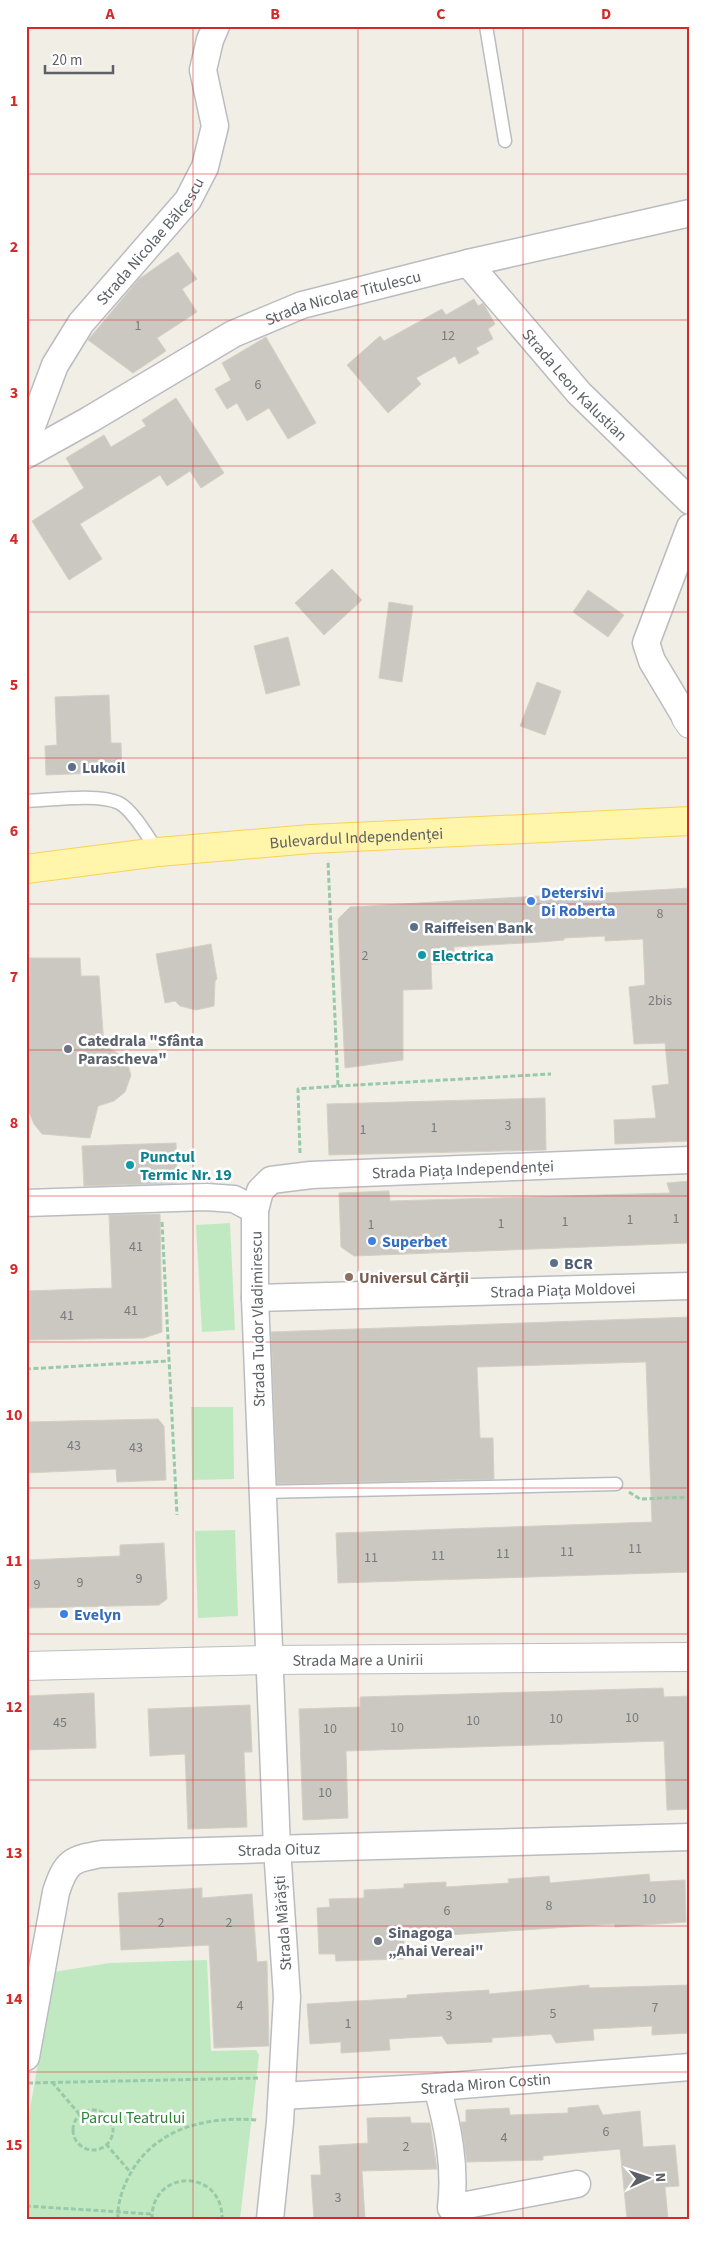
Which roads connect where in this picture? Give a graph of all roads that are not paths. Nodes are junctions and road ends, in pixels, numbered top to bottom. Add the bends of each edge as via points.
1 (216, 26) edge
2 (486, 26) edge
3 (506, 141) dead end
4 (690, 212) edge
5 (468, 263) junction
6 (26, 442) edge
7 (26, 455) edge
8 (690, 501) edge
9 (690, 527) edge
10 (689, 720) edge
11 (26, 801) edge
12 (690, 821) edge
13 (158, 852) junction
14 (26, 869) edge
15 (690, 1160) edge
16 (26, 1203) edge
17 (255, 1210) junction
18 (690, 1286) edge
19 (255, 1298) junction
20 (616, 1484) road end
21 (261, 1492) junction
22 (690, 1657) edge
23 (269, 1660) junction
24 (26, 1666) edge
25 (690, 1837) edge
26 (277, 1848) junction
27 (26, 2057) edge
28 (690, 2067) edge
29 (282, 2087) junction
30 (437, 2087) junction
31 (577, 2184) dead end
32 (270, 2219) edge

1 - 6 street, Strada Nicolae Bălcescu via 203,70 215,126 205,167 188,200 81,323 54,365
2 - 3 lane
4 - 5 street, Strada Nicolae Titulescu
5 - 7 street, Strada Nicolae Titulescu via 302,305 233,334
5 - 8 street, Strada Leon Kalustian via 579,393
9 - 10 street via 646,643 652,661
11 - 13 lane via 101,798 121,804
12 - 13 main road, Bulevardul Independenței via 326,838
13 - 14 main road, Bulevardul Independenței
15 - 17 street, Strada Piața Independenței via 301,1176 272,1180 260,1190
16 - 17 street, Strada Tudor Vladimirescu via 206,1197 234,1199
17 - 19 street, Strada Tudor Vladimirescu
18 - 19 street, Strada Piața Moldovei
19 - 21 street, Strada Tudor Vladimirescu
20 - 21 lane
21 - 23 street, Strada Tudor Vladimirescu
22 - 23 main road, Strada Mare a Unirii
23 - 24 main road, Strada Mare a Unirii
23 - 26 street, Strada Mărăști
25 - 26 street, Strada Oituz
26 - 27 street, Strada Oituz via 102,1854 78,1858 63,1872 56,1892
26 - 29 street, Strada Mărăști via 288,1997
28 - 30 street, Strada Miron Costin
29 - 30 street, Strada Miron Costin
29 - 32 street, Strada Mărăști
30 - 31 street via 449,2131 454,2186 451,2208

